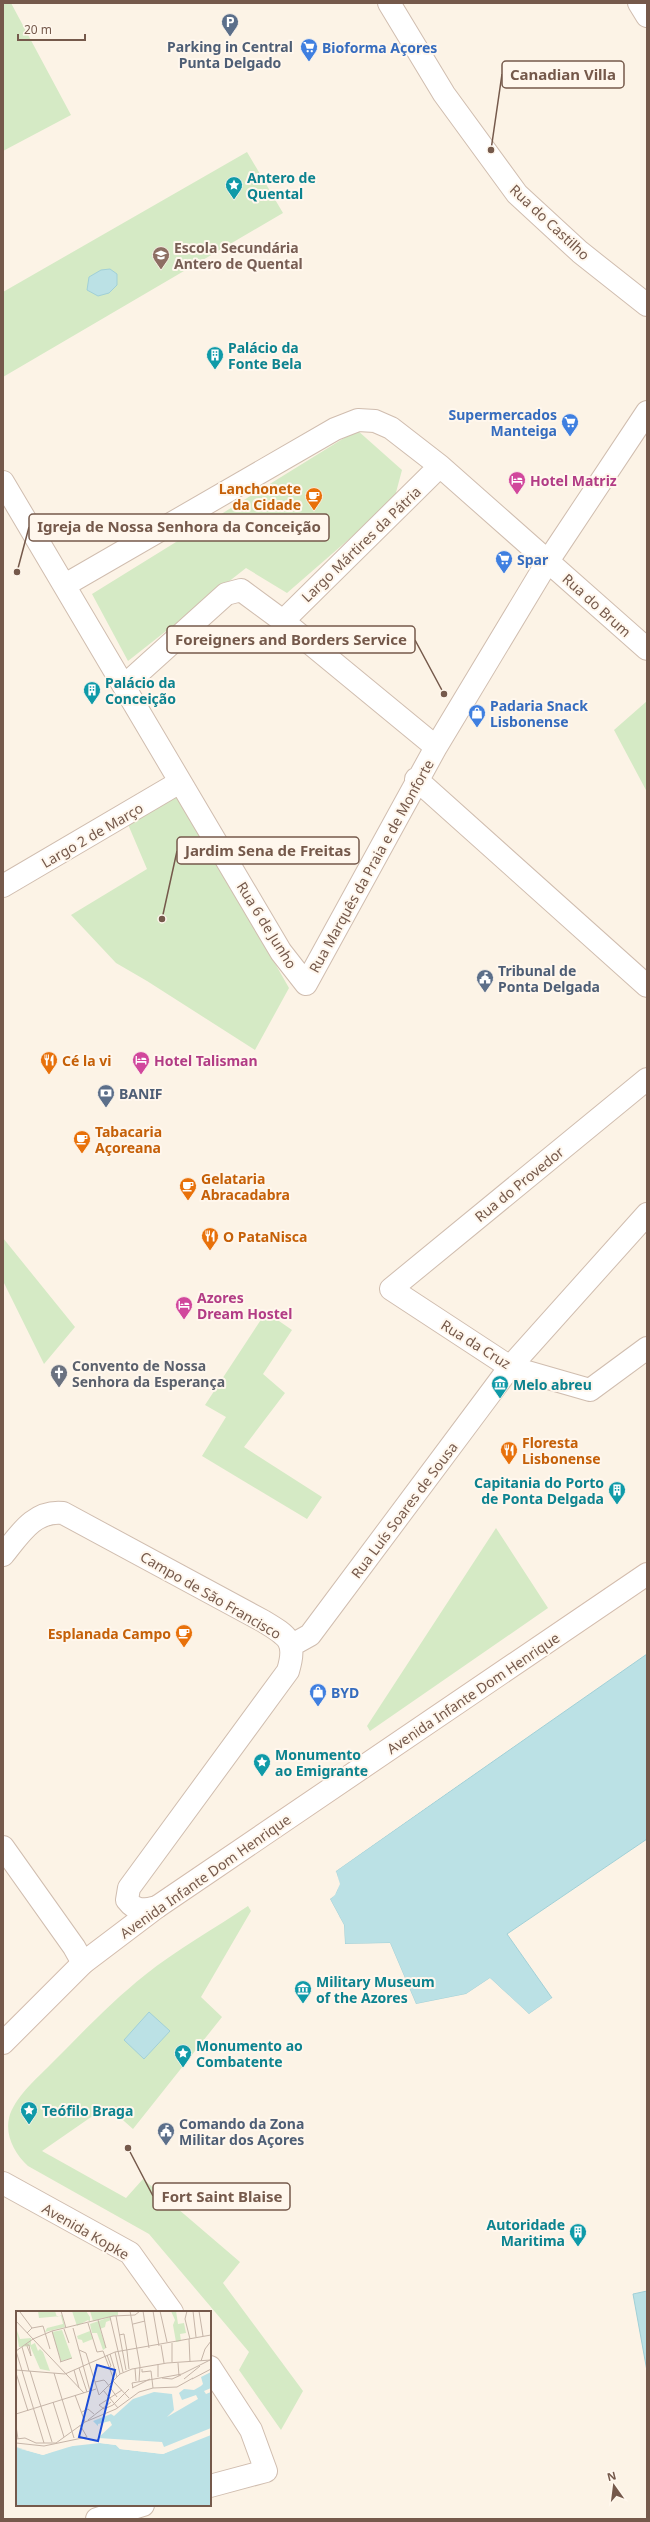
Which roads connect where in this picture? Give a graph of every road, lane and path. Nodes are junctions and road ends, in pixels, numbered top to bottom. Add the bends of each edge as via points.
1 (389, 3) edge
2 (639, 3) edge
3 (647, 16) edge
4 (647, 305) edge
5 (647, 412) edge
6 (440, 466) junction
7 (7, 496) edge
8 (548, 561) junction
9 (65, 585) junction
10 (282, 621) junction
11 (647, 649) edge
12 (125, 685) junction
13 (436, 747) junction
14 (416, 779) junction
15 (180, 782) junction
16 (3, 886) edge
17 (306, 984) joint
18 (647, 986) edge
19 (647, 1079) edge
20 (647, 1214) edge
21 (391, 1289) joint
22 (647, 1348) edge
23 (510, 1367) junction
24 (3, 1555) edge
25 (647, 1574) edge
26 (292, 1645) junction
27 (3, 1847) edge
28 (158, 1907) junction
29 (82, 1963) junction
30 (3, 2043) edge
31 (3, 2183) edge
32 (171, 2311) edge
33 (211, 2369) edge
34 (211, 2486) edge
35 (139, 2506) edge
36 (97, 2519) edge

1 - 4 street, Rua do Castilho via 444,94 516,194 580,252
2 - 3 street
5 - 8 street, Rua Marquês da Praia e de Monforte
6 - 8 street, Rua do Brum
6 - 9 street, Rua do Brum via 391,428 375,421 358,420 335,429
6 - 10 street, Largo Mártires da Pátria
7 - 9 street, Rua 6 de Junho
8 - 11 street, Rua do Brum
8 - 13 street, Rua Marquês da Praia e de Monforte
9 - 12 street, Rua 6 de Junho
10 - 12 street via 241,590 226,594
10 - 13 street
12 - 15 street, Rua 6 de Junho
13 - 14 street, Rua Marquês da Praia e de Monforte
14 - 17 street, Rua Marquês da Praia e de Monforte
14 - 18 street
15 - 16 street, Largo 2 de Março
15 - 17 street, Rua 6 de Junho via 281,952
19 - 21 street, Rua do Provedor
20 - 23 street, Rua Luís Soares de Sousa
21 - 23 street, Rua da Cruz
22 - 23 street, Rua da Cruz via 590,1390
23 - 26 street, Rua Luís Soares de Sousa via 310,1636
24 - 26 street, Campo de São Francisco via 38,1517 52,1512 63,1513 263,1621 281,1632
25 - 28 street, Avenida Infante Dom Henrique
26 - 28 street, Campo de São Francisco via 293,1656 288,1671 129,1888 127,1900 136,1910
27 - 29 street via 74,1947
28 - 29 street, Avenida Infante Dom Henrique
29 - 30 street, Avenida Infante Dom Henrique
31 - 32 street, Avenida Kopke via 130,2253
33 - 34 street via 251,2430 266,2471
35 - 36 street

